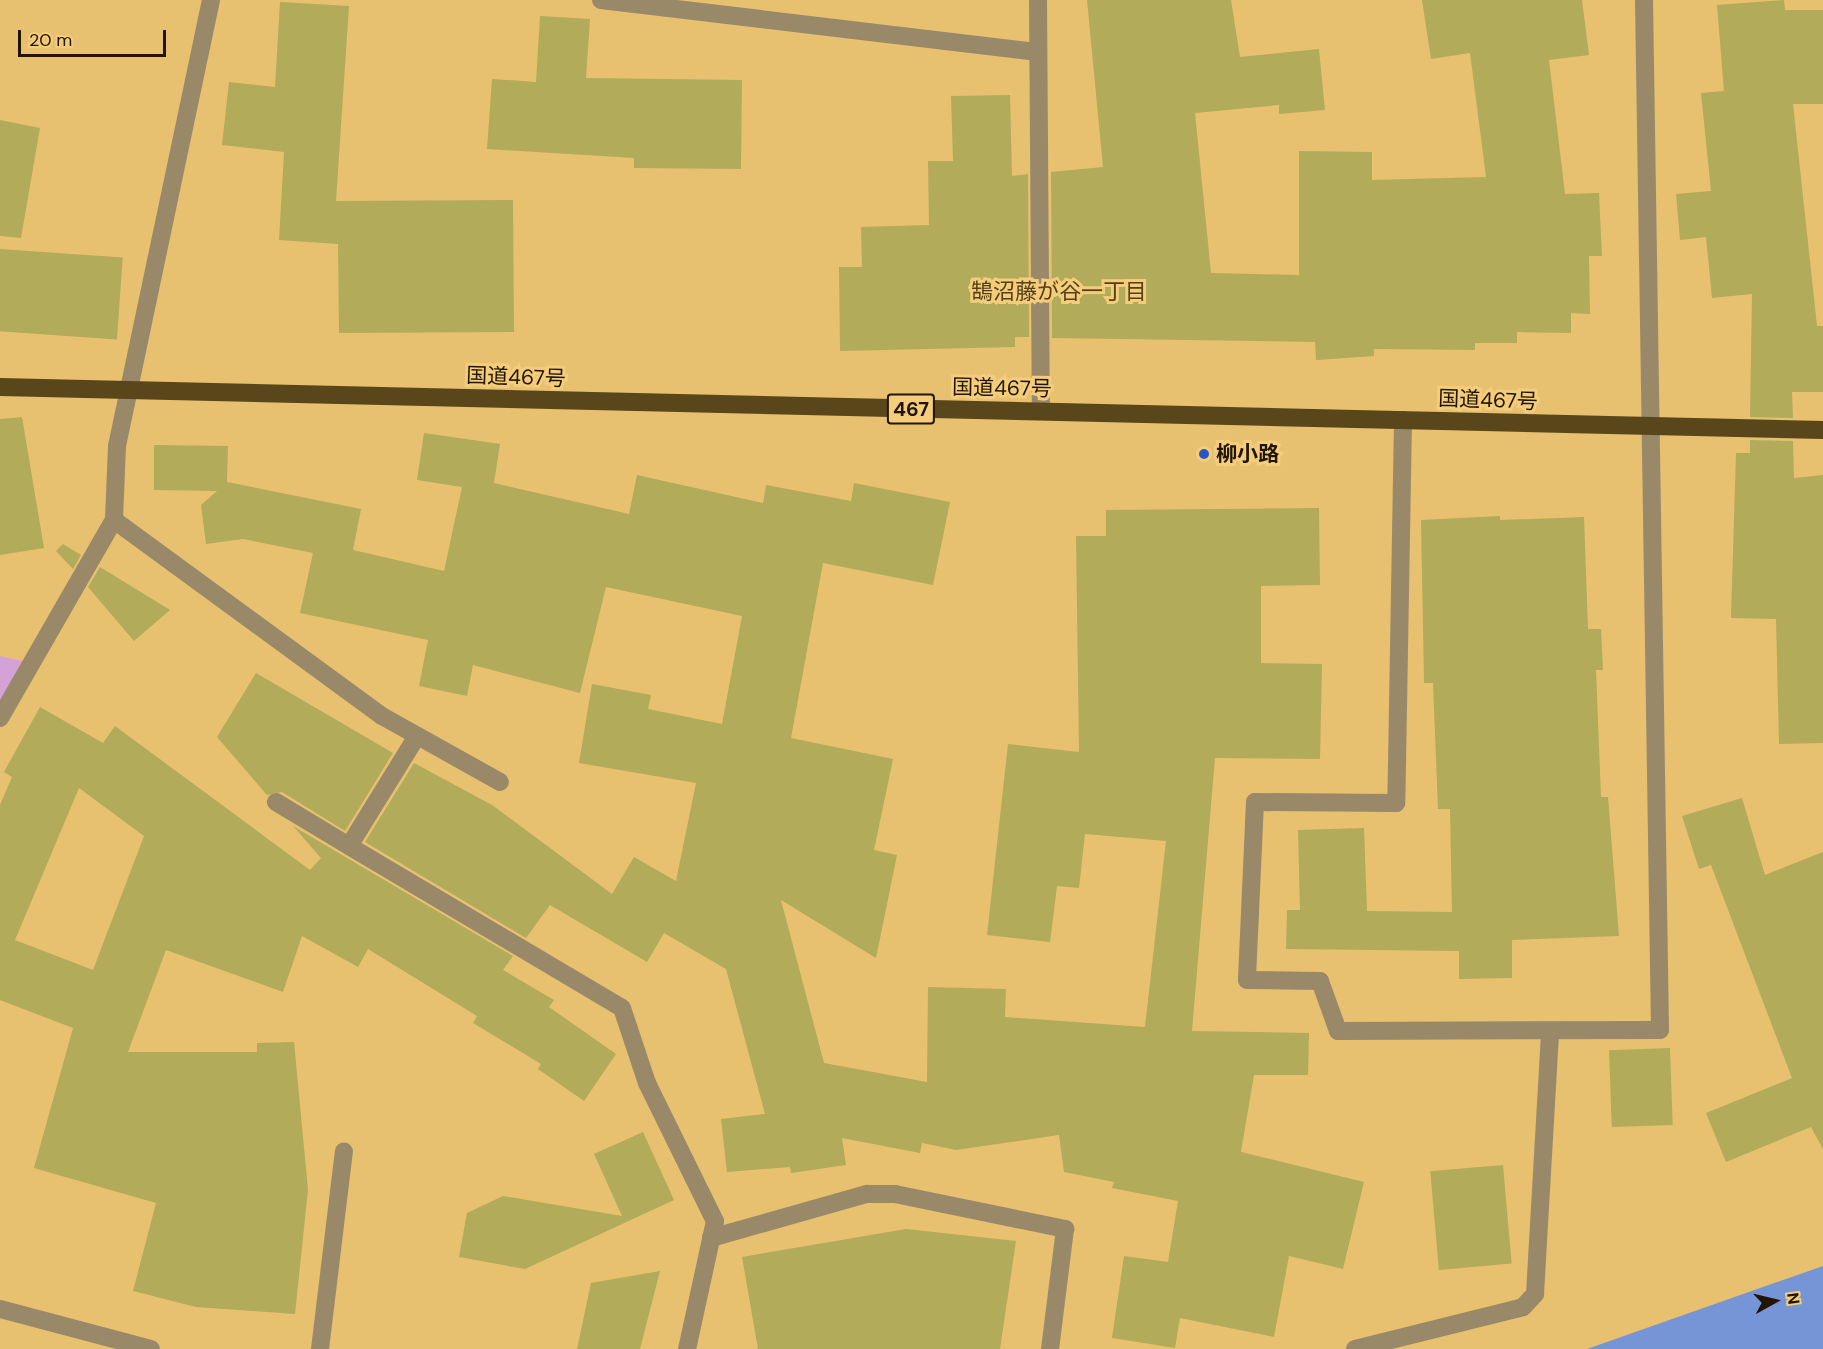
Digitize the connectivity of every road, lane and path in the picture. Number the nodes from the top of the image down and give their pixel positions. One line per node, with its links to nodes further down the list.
1 (211, 0): 7 (street)
2 (601, 0): 5 (street)
3 (1038, 0): 5 (street)
4 (1644, 0): 10 (street)
5 (1038, 52): 8 (street)
6 (0, 387): 7 (highway, 国道467号 / 467)
7 (130, 389): 8 (highway, 国道467号 / 467); 12 (street)
8 (1041, 410): 9 (highway, 国道467号 / 467)
9 (1403, 420): 10 (highway, 国道467号 / 467); 18 (street)
10 (1652, 427): 11 (highway, 国道467号 / 467); 18 (street)
11 (1823, 430)
12 (114, 520): 13 (street); 14 (street)
13 (0, 718)
14 (417, 736): 15 (street); 17 (street)
15 (500, 782)
16 (276, 802): 17 (street)
17 (349, 846): 20 (street)
18 (1550, 1032): 26 (street)
19 (344, 1150): 23 (street)
20 (711, 1238): 24 (street); 25 (street)
21 (0, 1309): 22 (street)
22 (151, 1349)
23 (321, 1349)
24 (687, 1349)
25 (1050, 1349)
26 (1355, 1349)

